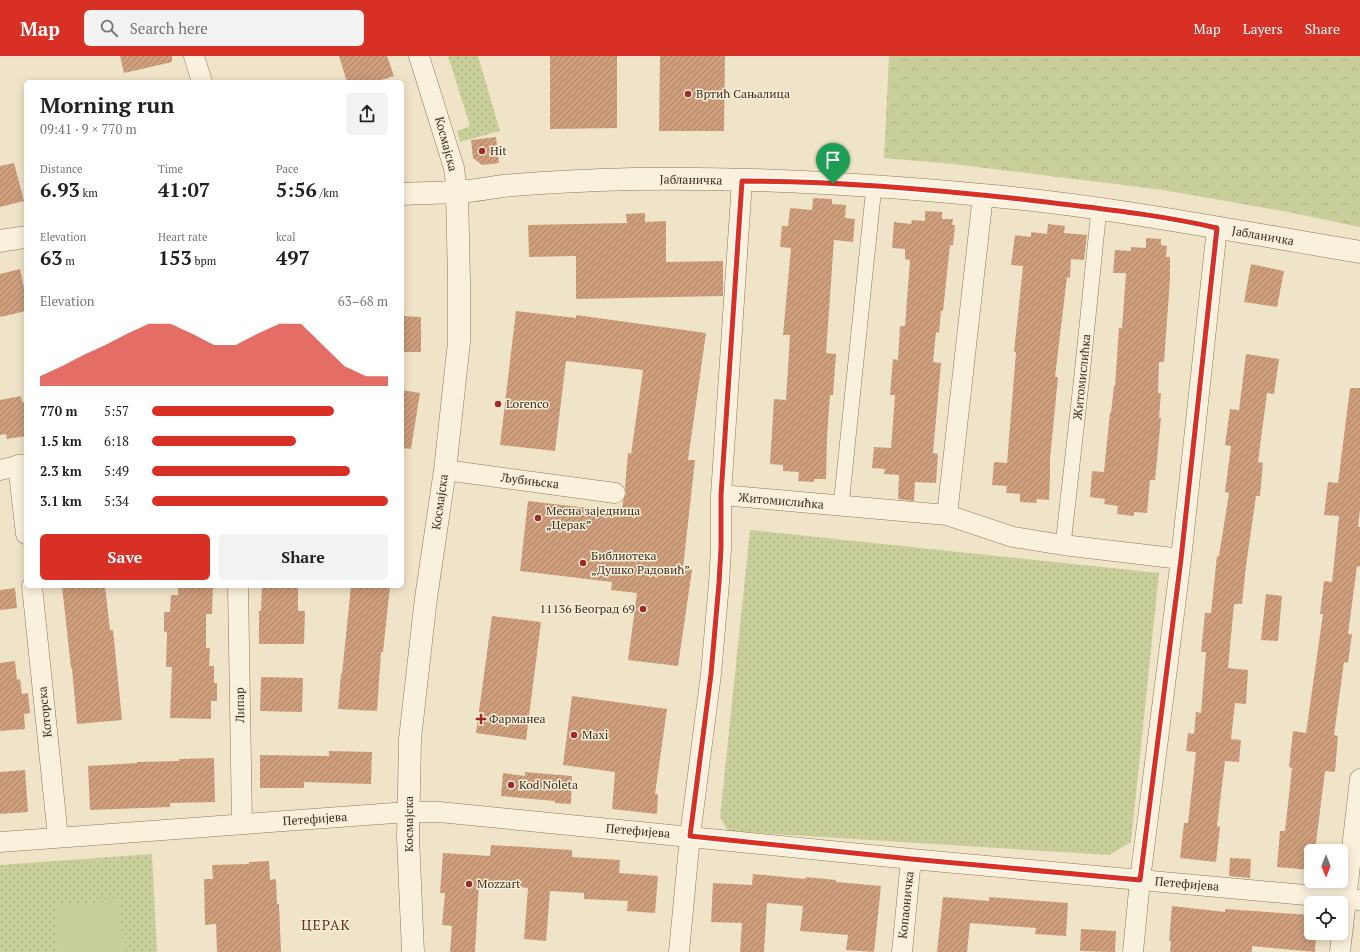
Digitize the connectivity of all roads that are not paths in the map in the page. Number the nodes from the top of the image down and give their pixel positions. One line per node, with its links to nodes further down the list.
1 (194, 56): 3 (street)
2 (419, 56): 6 (street, Космајска)
3 (201, 80)
4 (742, 181): 5 (street, Јабланичка); 6 (street, Јабланичка); 17 (street)
5 (874, 186): 8 (street, Јабланичка); 18 (street, Житомислићка)
6 (457, 192): 7 (street, Јабланичка); 15 (street, Космајска)
7 (404, 194)
8 (983, 195): 9 (street, Јабланичка); 19 (street)
9 (1099, 209): 10 (street, Јабланичка); 21 (street, Житомислићка)
10 (1217, 228): 13 (street, Јабланичка); 22 (street)
11 (24, 237): 12 (street)
12 (0, 241)
13 (1360, 252)
14 (15, 466): 20 (street)
15 (445, 470): 16 (street, Љубињска); 26 (street, Космајска)
16 (615, 493)
17 (721, 495): 18 (street, Житомислићка); 28 (street)
18 (841, 506): 19 (street, Житомислићка)
19 (946, 515): 21 (street, Житомислићка)
20 (24, 522)
21 (1063, 545): 22 (street, Житомислићка)
22 (1181, 559): 32 (street)
23 (32, 588): 29 (street, Которска)
24 (238, 588): 27 (street, Липар)
25 (1360, 779): 33 (street)
26 (408, 812): 27 (street, Петефијева); 28 (street, Петефијева); 34 (street, Космајска)
27 (242, 824): 29 (street, Петефијева)
28 (690, 836): 31 (street, Петефијева); 35 (street)
29 (58, 838): 30 (street, Петефијева)
30 (0, 842)
31 (911, 859): 32 (street, Петефијева); 36 (street, Копаоничка)
32 (1140, 880): 33 (street, Петефијева); 37 (street)
33 (1353, 900): 38 (street)
34 (413, 952)
35 (679, 952)
36 (902, 952)
37 (1133, 952)
38 (1340, 952)

